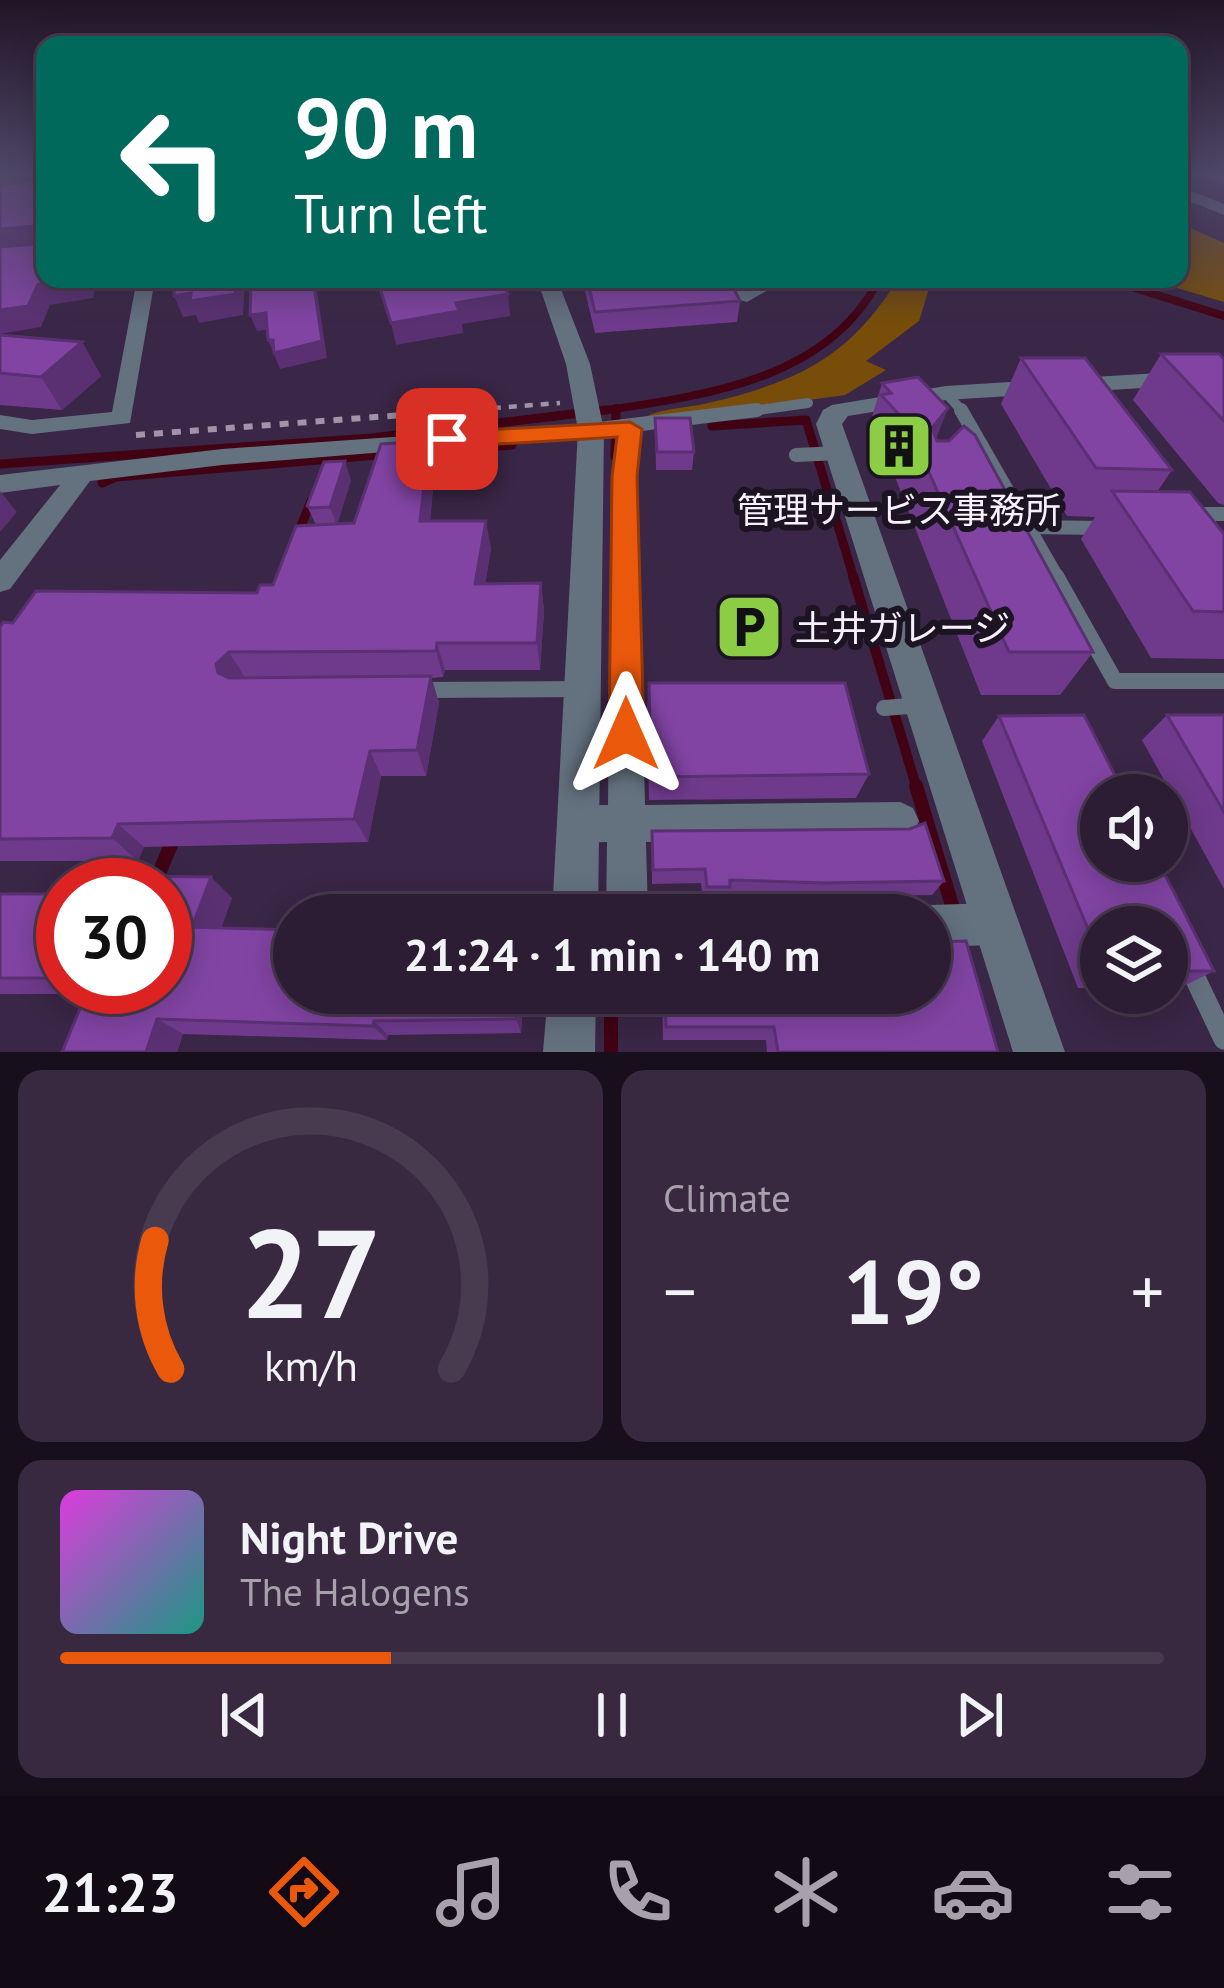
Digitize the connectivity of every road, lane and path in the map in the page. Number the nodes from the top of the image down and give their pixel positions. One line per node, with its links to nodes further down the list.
1 (144, 288): 6 (street)
2 (551, 288): 7 (street)
3 (1224, 376): 4 (street)
4 (946, 393): 9 (street); 16 (lane)
5 (808, 403): 7 (lane)
6 (122, 418): 7 (path); 8 (street)
7 (603, 421): 11 (street); 21 (street); 26 (street)
8 (0, 422)
9 (834, 453): 10 (lane); 23 (street)
10 (796, 455)
11 (79, 478): 12 (street); 19 (street)
12 (0, 484)
13 (1173, 496): 14 (lane)
14 (1187, 514): 15 (lane); 18 (lane)
15 (1224, 514)
16 (1029, 526): 17 (lane); 20 (lane)
17 (1114, 529)
18 (1178, 530)
19 (0, 581)
20 (1224, 681)
21 (581, 689): 22 (lane); 26 (street)
22 (389, 690)
23 (917, 705): 24 (lane); 29 (street)
24 (884, 708)
25 (900, 821): 26 (street)
26 (606, 823): 27 (street); 28 (street)
27 (582, 894)
28 (622, 894)
29 (992, 924): 30 (street); 35 (street)
30 (951, 925)
31 (1188, 963): 33 (lane)
32 (571, 1014): 34 (street)
33 (1224, 1039)
34 (569, 1052)
35 (1039, 1052)

